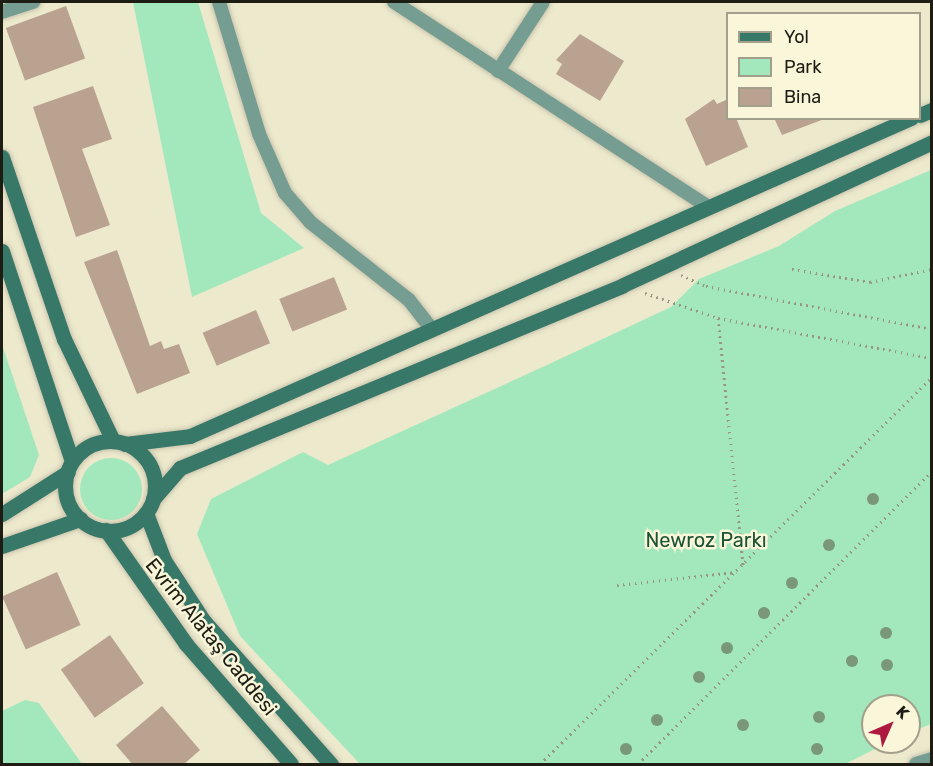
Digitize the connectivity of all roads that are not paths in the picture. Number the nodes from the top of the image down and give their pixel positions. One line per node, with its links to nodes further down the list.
1 (33, 2): 5 (street)
2 (219, 2): 12 (street)
3 (394, 2): 6 (street)
4 (543, 2): 6 (street)
5 (2, 12)
6 (498, 71): 10 (street)
7 (906, 120): 10 (main road)
8 (932, 142): 15 (main road)
9 (2, 158): 13 (main road)
10 (709, 207): 12 (main road)
11 (2, 251): 14 (main road)
12 (432, 329): 13 (main road)
13 (119, 442): 14 (main road); 15 (main road)
14 (70, 467): 17 (main road); 18 (main road)
15 (153, 499): 16 (main road)
16 (146, 513): 19 (main road); 23 (main road)
17 (2, 514)
18 (80, 519): 19 (main road); 20 (main road)
19 (106, 530): 22 (main road, Evrim Alataş Caddesi)
20 (2, 546)
21 (932, 759): 24 (street)
22 (291, 765)
23 (331, 765)
24 (916, 765)

